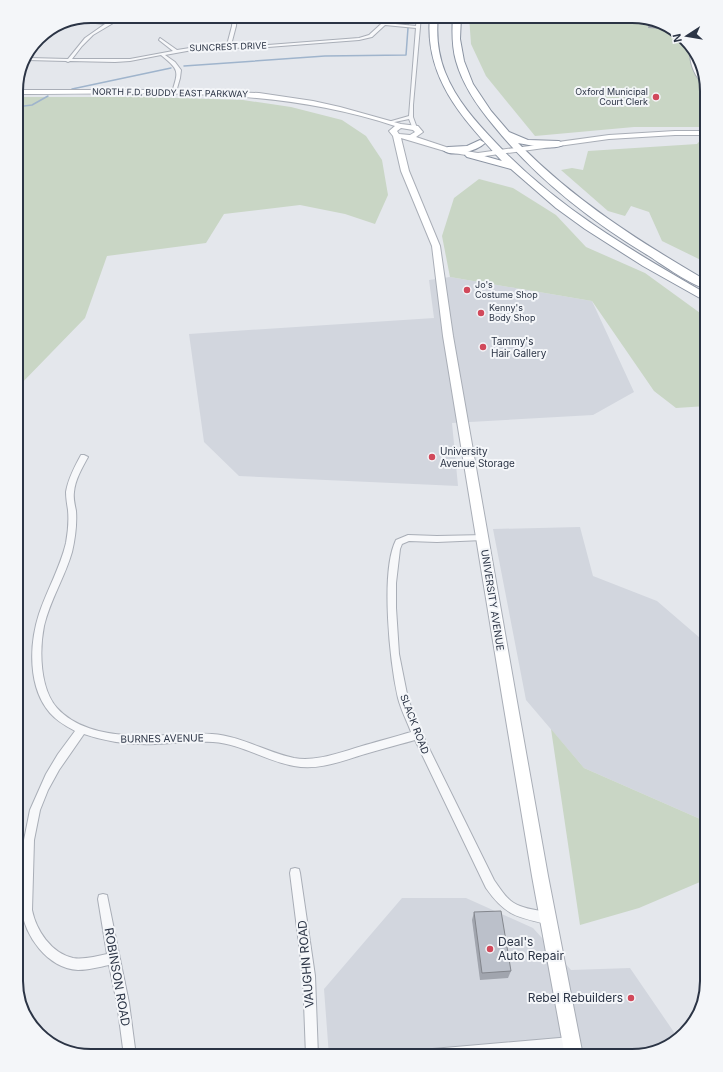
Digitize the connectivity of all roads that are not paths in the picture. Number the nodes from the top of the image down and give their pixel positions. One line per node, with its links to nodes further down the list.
1 (109, 23): 14 (street)
2 (234, 23): 9 (street)
3 (418, 23): 7 (street)
4 (434, 23): 25 (highway)
5 (457, 23): 21 (highway)
6 (384, 24): 7 (street); 9 (street, SUNCREST DRIVE)
7 (417, 27): 19 (street)
8 (160, 38): 10 (street)
9 (228, 46): 10 (street, SUNCREST DRIVE)
10 (176, 51): 11 (street, SUNCREST DRIVE)
11 (162, 54): 14 (street, SUNCREST DRIVE); 17 (street)
12 (31, 59): 14 (street, SUNCREST DRIVE)
13 (692, 59): 15 (street)
14 (68, 61)
15 (698, 76)
16 (23, 92): 17 (main road, NORTH F.D. BUDDY EAST PARKWAY)
17 (174, 92): 18 (main road, NORTH F.D. BUDDY EAST PARKWAY)
18 (370, 117): 20 (main road); 24 (main road)
19 (411, 117): 20 (street); 22 (street); 24 (street)
20 (390, 122): 24 (main road)
21 (500, 129): 27 (highway); 30 (highway)
22 (416, 131): 24 (main road); 24 (main road); 28 (main road)
23 (700, 133): 27 (main road)
24 (401, 134): 26 (main road); 26 (main road); 38 (main road, UNIVERSITY AVENUE)
25 (484, 137): 29 (highway); 31 (highway)
26 (427, 143): 28 (main road)
27 (558, 144): 30 (main road); 34 (highway)
28 (438, 147): 29 (main road)
29 (448, 150): 32 (main road)
30 (519, 150): 31 (main road); 34 (highway)
31 (498, 153): 32 (main road); 33 (highway)
32 (470, 155): 33 (highway)
33 (512, 167): 36 (highway)
34 (548, 177): 35 (highway)
35 (700, 282)
36 (700, 295)
37 (84, 457): 39 (street, BURNES AVENUE)
38 (483, 537): 40 (street, SLACK ROAD); 43 (main road, UNIVERSITY AVENUE)
39 (82, 729): 40 (street, BURNES AVENUE); 44 (street)
40 (417, 735): 43 (street, SLACK ROAD)
41 (295, 873): 47 (street, VAUGHN ROAD)
42 (103, 899): 44 (street, ROBINSON ROAD)
43 (547, 918): 45 (main road, UNIVERSITY AVENUE)
44 (112, 958): 46 (street, ROBINSON ROAD)
45 (571, 1043): 48 (street); 49 (main road, UNIVERSITY AVENUE)
46 (129, 1049)
47 (312, 1049)
48 (502, 1049)
49 (572, 1049)

